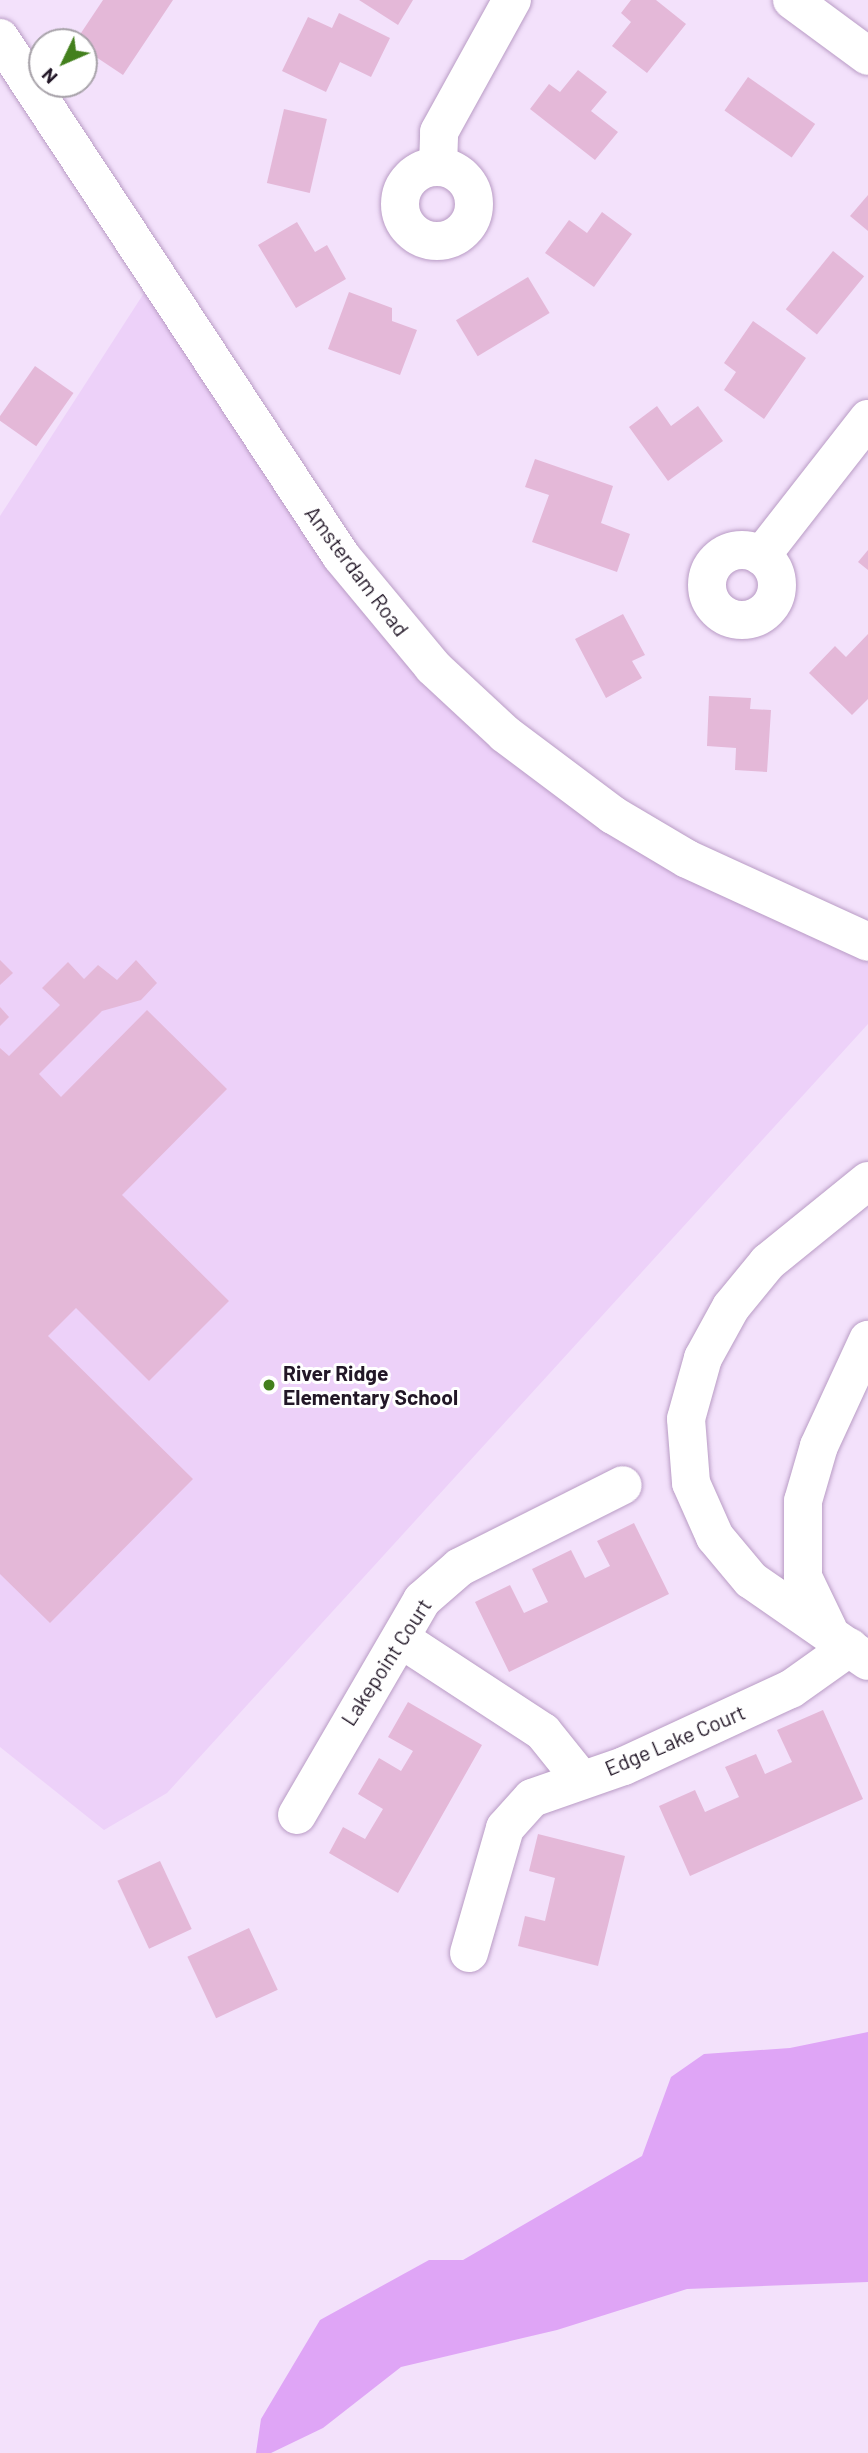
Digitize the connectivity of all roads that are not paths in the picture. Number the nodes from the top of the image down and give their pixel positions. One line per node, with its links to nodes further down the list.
1 (512, 0): 5 (street)
2 (792, 0): 4 (street)
3 (0, 38): 8 (street, Amsterdam Road)
4 (868, 56)
5 (438, 166)
6 (868, 419): 7 (street)
7 (761, 556)
8 (868, 942)
9 (868, 1181): 13 (street)
10 (868, 1340): 13 (street)
11 (623, 1485): 12 (street, Lakepoint Court)
12 (401, 1639): 14 (street); 15 (street, Lakepoint Court)
13 (849, 1646): 14 (street, Edge Lake Court)
14 (580, 1778): 16 (street, Edge Lake Court)
15 (297, 1815)
16 (469, 1953)

